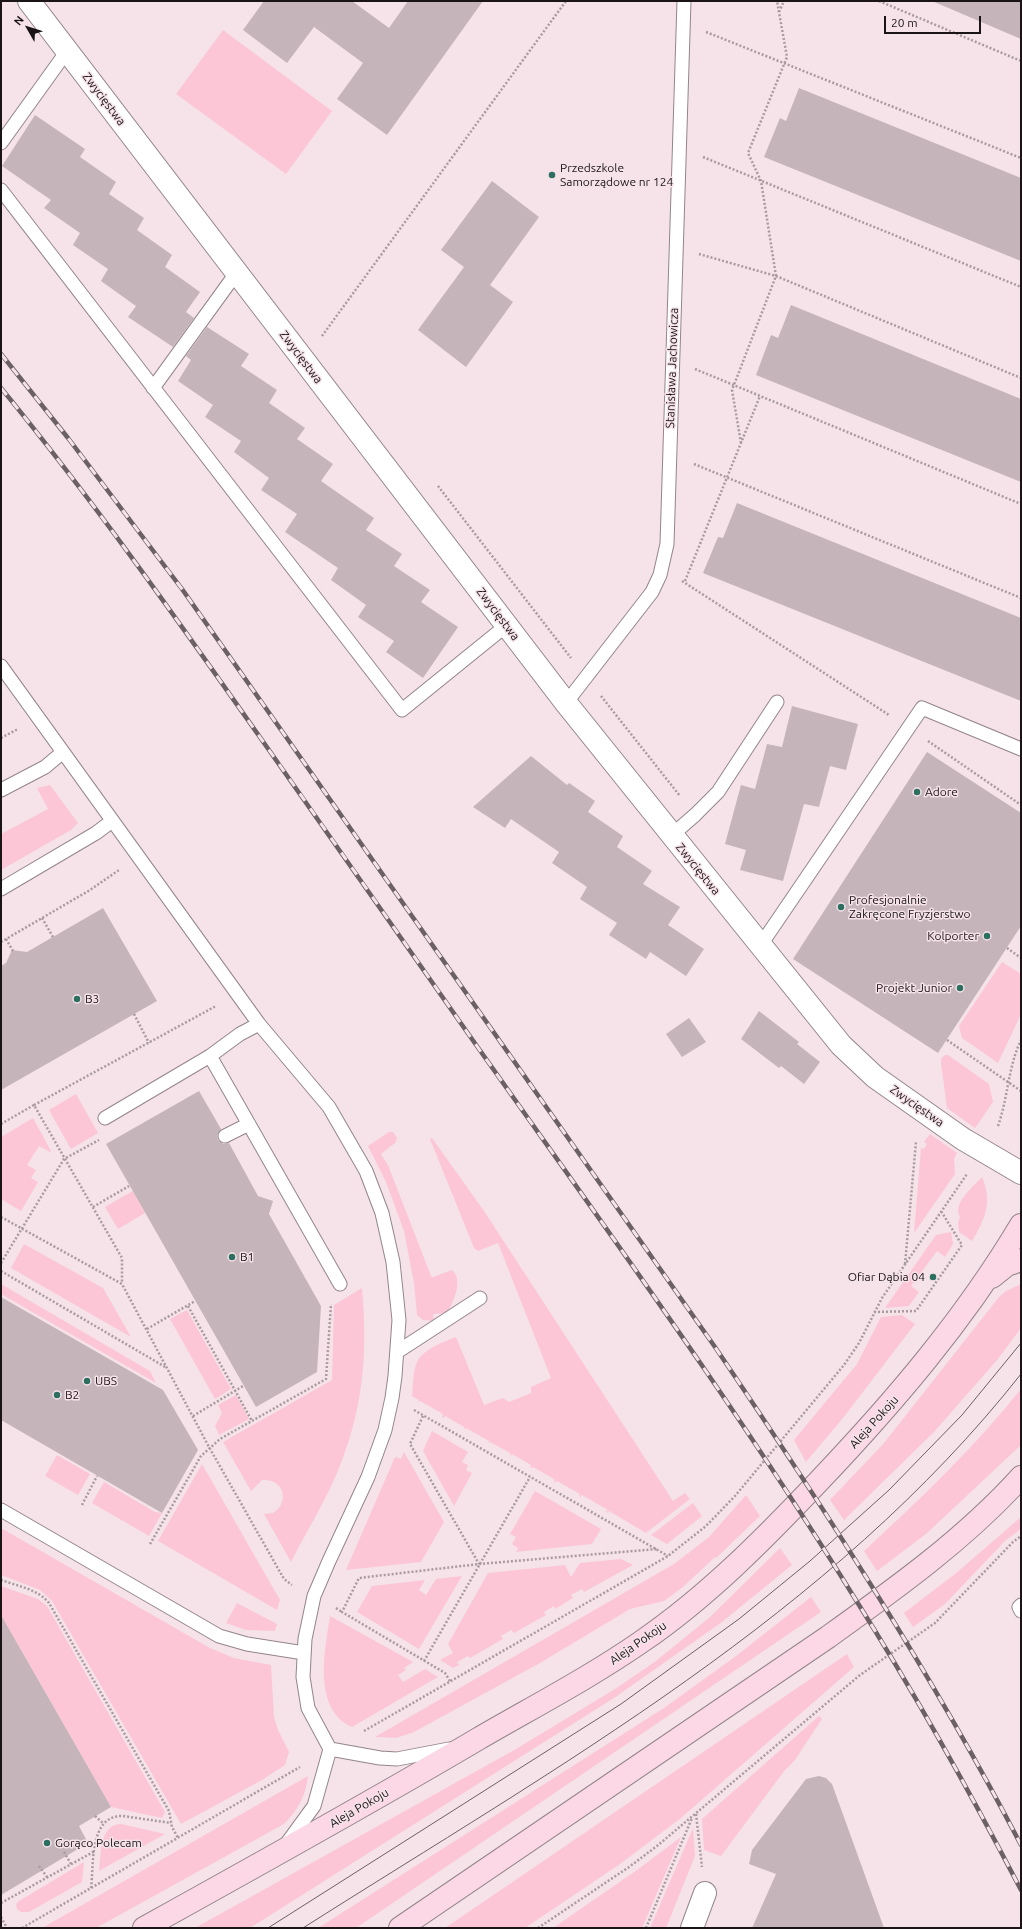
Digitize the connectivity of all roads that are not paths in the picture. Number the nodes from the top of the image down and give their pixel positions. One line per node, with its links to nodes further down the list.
1 (29, 1): 3 (street, Zwycięstwa)
2 (684, 1): 11 (lane, Stanisława Jachowicza)
3 (67, 51): 4 (lane); 6 (street, Zwycięstwa)
4 (1, 143)
5 (1, 190): 7 (lane)
6 (237, 272): 7 (lane); 8 (street, Zwycięstwa)
7 (153, 388): 8 (lane)
8 (507, 626): 11 (street, Zwycięstwa)
9 (1, 666): 13 (lane)
10 (777, 702): 16 (lane)
11 (566, 703): 16 (street, Zwycięstwa)
12 (1021, 749): 18 (lane)
13 (62, 752): 14 (lane); 15 (lane)
14 (1, 790)
15 (112, 821): 17 (lane); 19 (lane)
16 (672, 835): 18 (street, Zwycięstwa)
17 (1, 889)
18 (760, 946): 24 (street, Zwycięstwa)
19 (259, 1024): 20 (lane); 30 (lane)
20 (210, 1056): 21 (lane); 22 (lane)
21 (105, 1118)
22 (249, 1124): 23 (lane); 27 (lane)
23 (225, 1136)
24 (1021, 1173)
25 (1021, 1225): 28 (main road, Aleja Pokoju)
26 (1021, 1260): 28 (main road)
27 (340, 1284)
28 (979, 1289): 38 (main road, Aleja Pokoju)
29 (480, 1298): 30 (lane)
30 (397, 1352): 37 (lane)
31 (1021, 1477): 33 (main road)
32 (1021, 1482): 33 (main road)
33 (1003, 1497): 43 (main road)
34 (1, 1510): 37 (lane)
35 (1021, 1605): 36 (lane)
36 (1021, 1611)
37 (304, 1654): 39 (lane)
38 (470, 1744): 39 (lane); 40 (main road, Aleja Pokoju)
39 (330, 1749): 40 (lane)
40 (274, 1856): 42 (main road, Aleja Pokoju)
41 (705, 1893): 44 (street)
42 (144, 1928)
43 (400, 1928)
44 (692, 1928)

